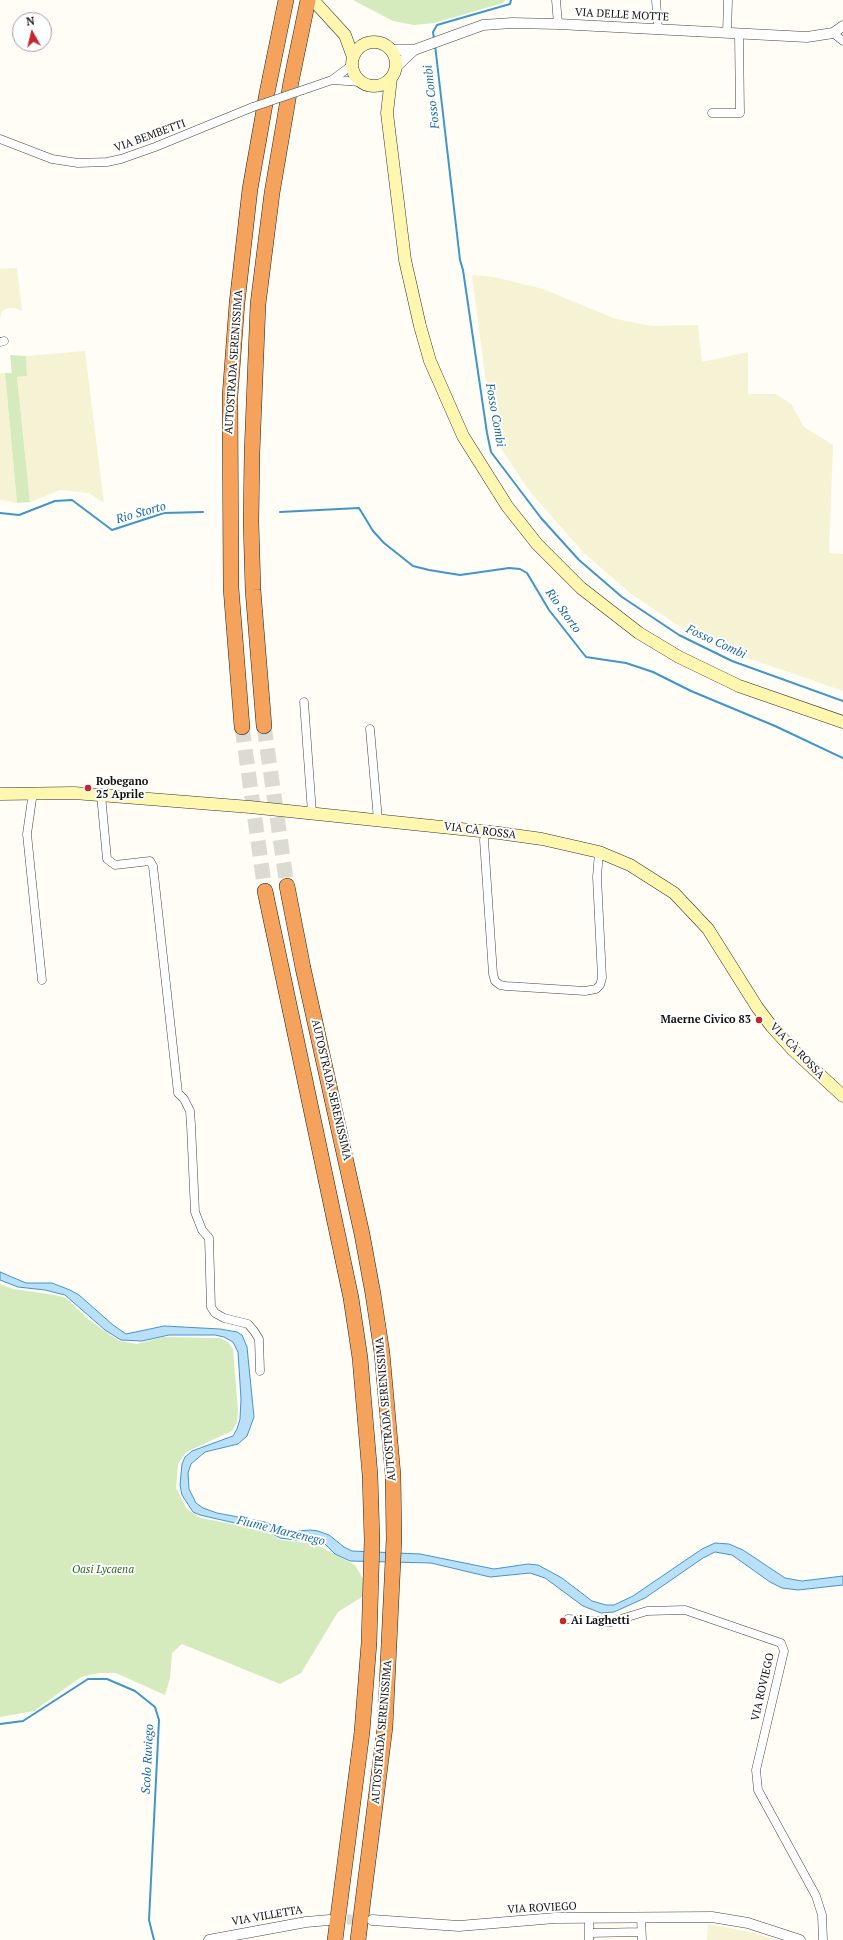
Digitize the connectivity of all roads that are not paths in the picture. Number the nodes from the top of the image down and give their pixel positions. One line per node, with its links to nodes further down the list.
1 (286, 0): 28 (highway, AUTOSTRADA SERENISSIMA)
2 (308, 0): 27 (highway, AUTOSTRADA SERENISSIMA)
3 (313, 0): 13 (main road)
4 (556, 0): 7 (street)
5 (656, 0): 9 (street)
6 (728, 0): 10 (street)
7 (558, 24): 9 (street, VIA DELLE MOTTE); 17 (street, VIA DELLE MOTTE)
8 (843, 26): 11 (street, VIA DELLE MOTTE)
9 (658, 28): 10 (street, VIA DELLE MOTTE)
10 (727, 33): 12 (street, VIA DELLE MOTTE)
11 (833, 33): 12 (street, VIA DELLE MOTTE); 14 (street)
12 (739, 34): 23 (street)
13 (346, 36): 15 (main road); 18 (main road)
14 (843, 41)
15 (366, 43): 16 (main road); 18 (main road)
16 (392, 50): 17 (street); 19 (main road)
17 (414, 50): 19 (street)
18 (352, 61): 20 (street); 21 (main road)
19 (394, 73): 21 (main road); 22 (main road)
20 (332, 80): 21 (street); 24 (street, VIA BEMBETTI, bridge)
21 (364, 84): 22 (main road)
22 (387, 113): 26 (main road)
23 (712, 113)
24 (0, 139)
25 (304, 702): 33 (street)
26 (843, 722)
27 (264, 726)
28 (242, 727)
29 (370, 729): 34 (street)
30 (33, 792): 31 (main road, VIA CÀ ROSSA); 32 (main road, VIA CÀ ROSSA); 39 (street)
31 (5, 793)
32 (101, 795): 33 (main road, VIA CÀ ROSSA); 41 (street)
33 (312, 813): 34 (main road, VIA CÀ ROSSA)
34 (378, 820): 35 (main road, VIA CÀ ROSSA)
35 (486, 832): 36 (main road, VIA CÀ ROSSA); 36 (street)
36 (599, 852): 40 (main road, VIA CÀ ROSSA)
37 (287, 886): 51 (highway, AUTOSTRADA SERENISSIMA)
38 (265, 891): 50 (highway, AUTOSTRADA SERENISSIMA)
39 (42, 980)
40 (843, 1096)
41 (260, 1371)
42 (568, 1619): 53 (street, VIA ROVIEGO)
43 (641, 1917): 44 (street, VIA ROVIEGO); 48 (street); 52 (street, VIA ROVIEGO)
44 (589, 1918): 46 (street, VIA ROVIEGO); 47 (street)
45 (330, 1920): 49 (street, VIA VILLETTA)
46 (372, 1920)
47 (589, 1936): 48 (street)
48 (642, 1936)
49 (210, 1940)
50 (335, 1940)
51 (358, 1940)
52 (800, 1940)
53 (823, 1940)

